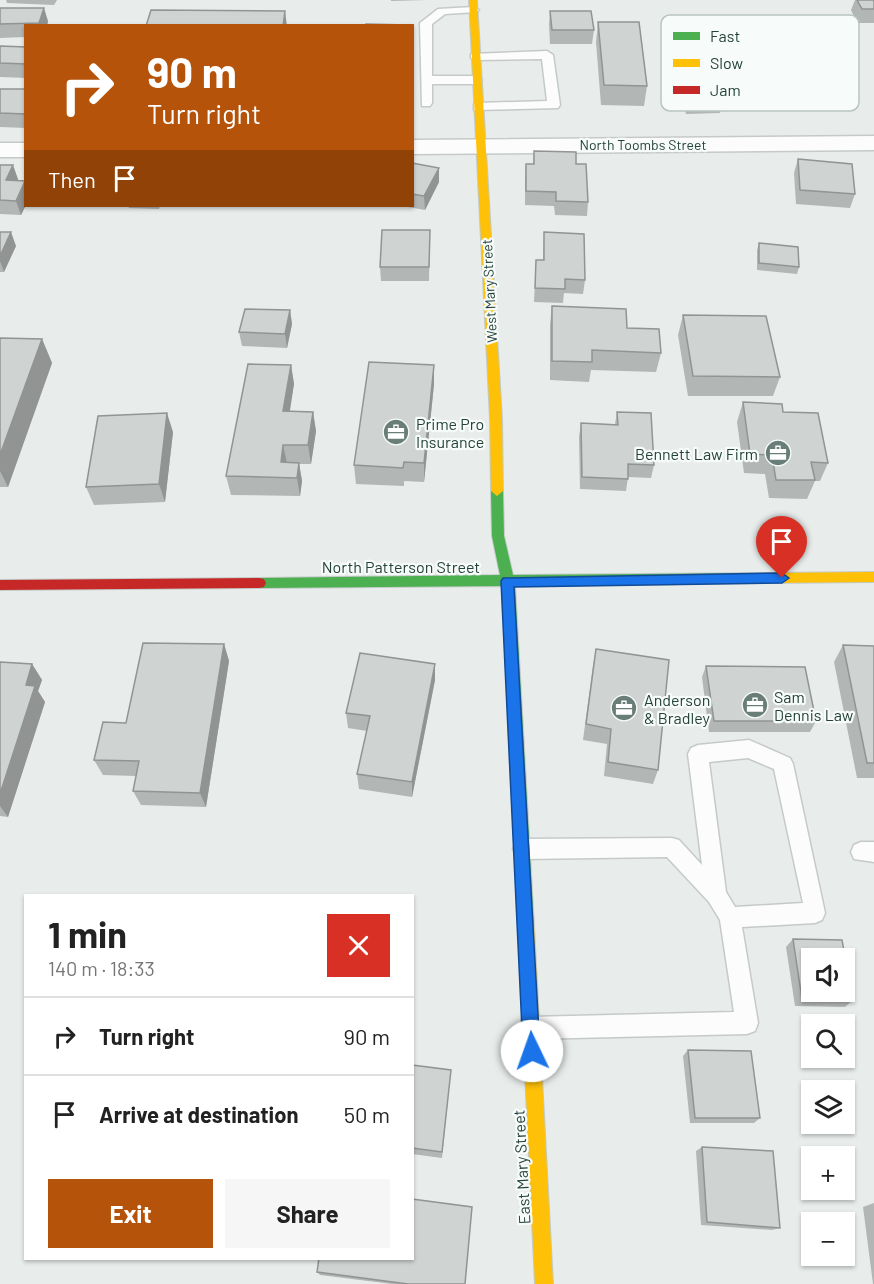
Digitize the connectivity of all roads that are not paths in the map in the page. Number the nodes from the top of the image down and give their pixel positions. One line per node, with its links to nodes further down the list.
1 (473, 5): 2 (street, West Mary Street); 3 (lane)
2 (475, 56): 4 (street, West Mary Street); 6 (lane)
3 (426, 80): 4 (lane); 5 (lane)
4 (476, 80): 6 (street, West Mary Street)
5 (426, 103)
6 (478, 106): 8 (street, West Mary Street)
7 (874, 142): 8 (street, North Toombs Street)
8 (480, 146): 9 (street, North Toombs Street); 13 (street, West Mary Street)
9 (414, 147)
10 (0, 150): 11 (street)
11 (24, 150)
12 (874, 577): 13 (street, North Patterson Street)
13 (508, 581): 14 (street, North Patterson Street); 15 (street, East Mary Street)
14 (0, 585)
15 (523, 849): 16 (lane); 18 (street, East Mary Street)
16 (716, 895): 17 (lane); 17 (lane)
17 (730, 917): 18 (lane)
18 (530, 1028): 19 (street, East Mary Street)
19 (543, 1284)

